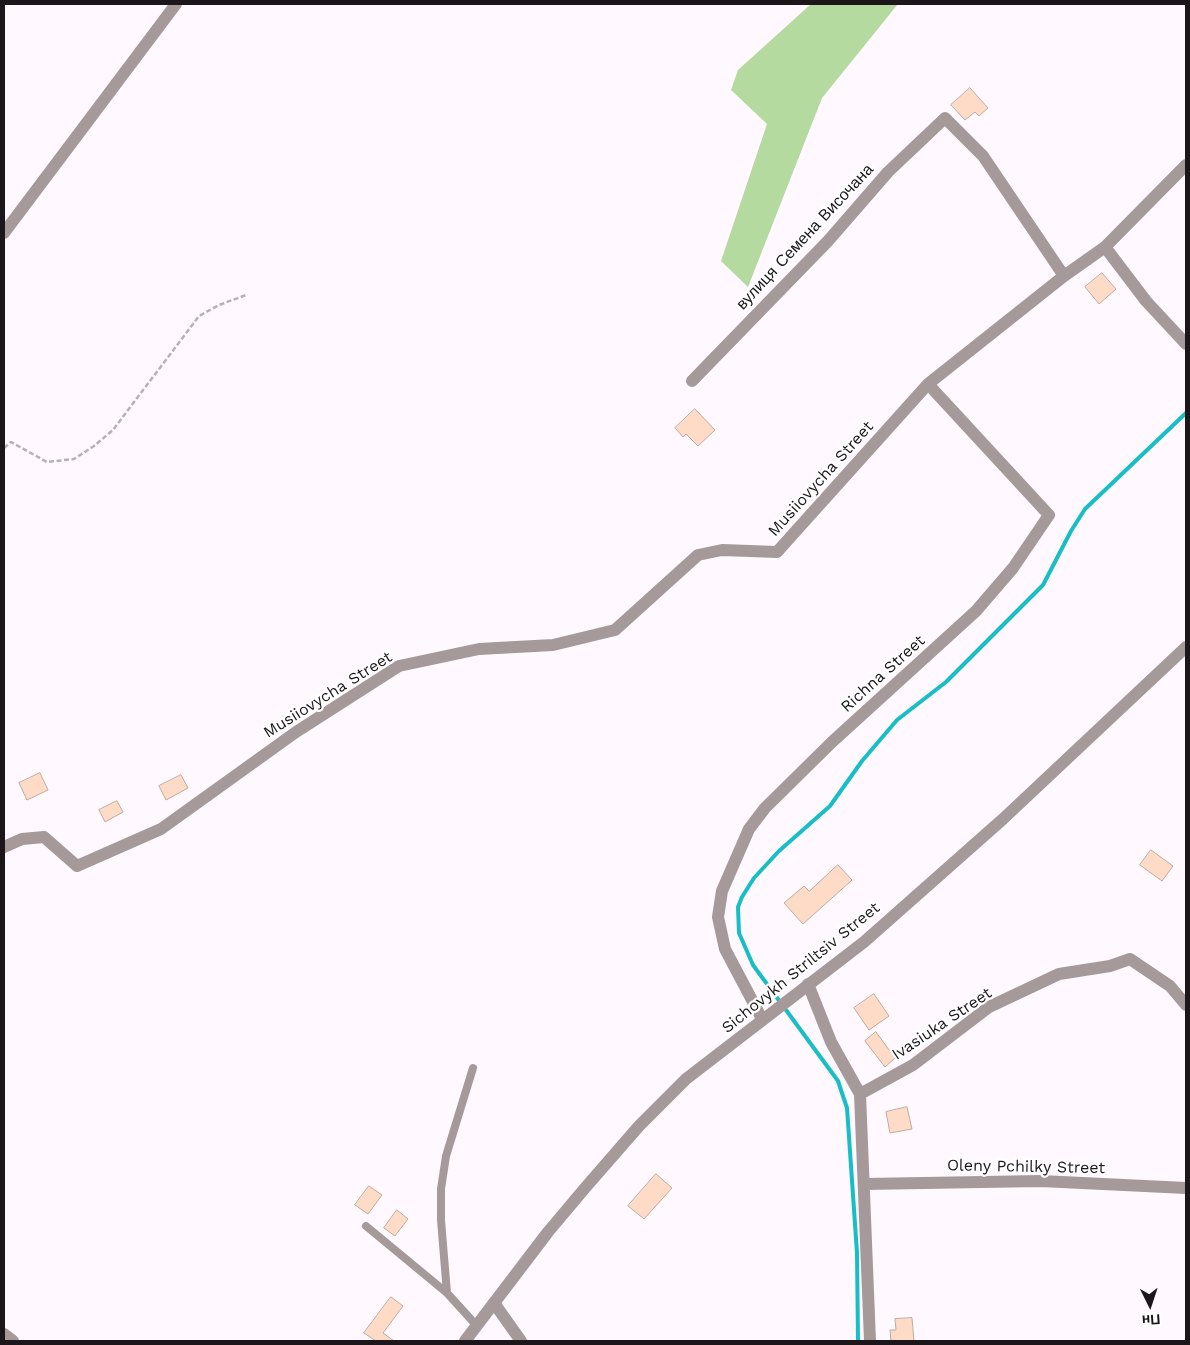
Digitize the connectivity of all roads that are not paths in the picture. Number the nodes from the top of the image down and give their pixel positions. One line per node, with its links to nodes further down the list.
1 (176, 4): 3 (street)
2 (1186, 165): 4 (street, Musiiovycha Street)
3 (4, 233)
4 (1105, 247): 5 (street, Musiiovycha Street); 6 (street)
5 (1064, 276): 7 (street, вулиця Семена Височана); 8 (street, Musiiovycha Street)
6 (1186, 344)
7 (692, 381)
8 (928, 384): 10 (street, Musiiovycha Street); 13 (street, Richna Street)
9 (1186, 647): 11 (street, Sichovykh Striltsiv Street)
10 (4, 847)
11 (808, 984): 13 (street, Sichovykh Striltsiv Street); 15 (street)
12 (1186, 1005): 15 (street, Ivasiuka Street)
13 (762, 1019): 20 (street, Sichovykh Striltsiv Street)
14 (473, 1068): 19 (lane)
15 (860, 1094): 16 (street)
16 (865, 1184): 17 (street, Oleny Pchilky Street); 26 (street)
17 (1186, 1188)
18 (366, 1226): 19 (lane)
19 (447, 1293): 21 (lane)
20 (494, 1304): 21 (street, Sichovykh Striltsiv Street); 25 (street)
21 (477, 1326): 24 (street, Sichovykh Striltsiv Street)
22 (4, 1334): 23 (street)
23 (13, 1341)
24 (465, 1341)
25 (521, 1341)
26 (870, 1341)

